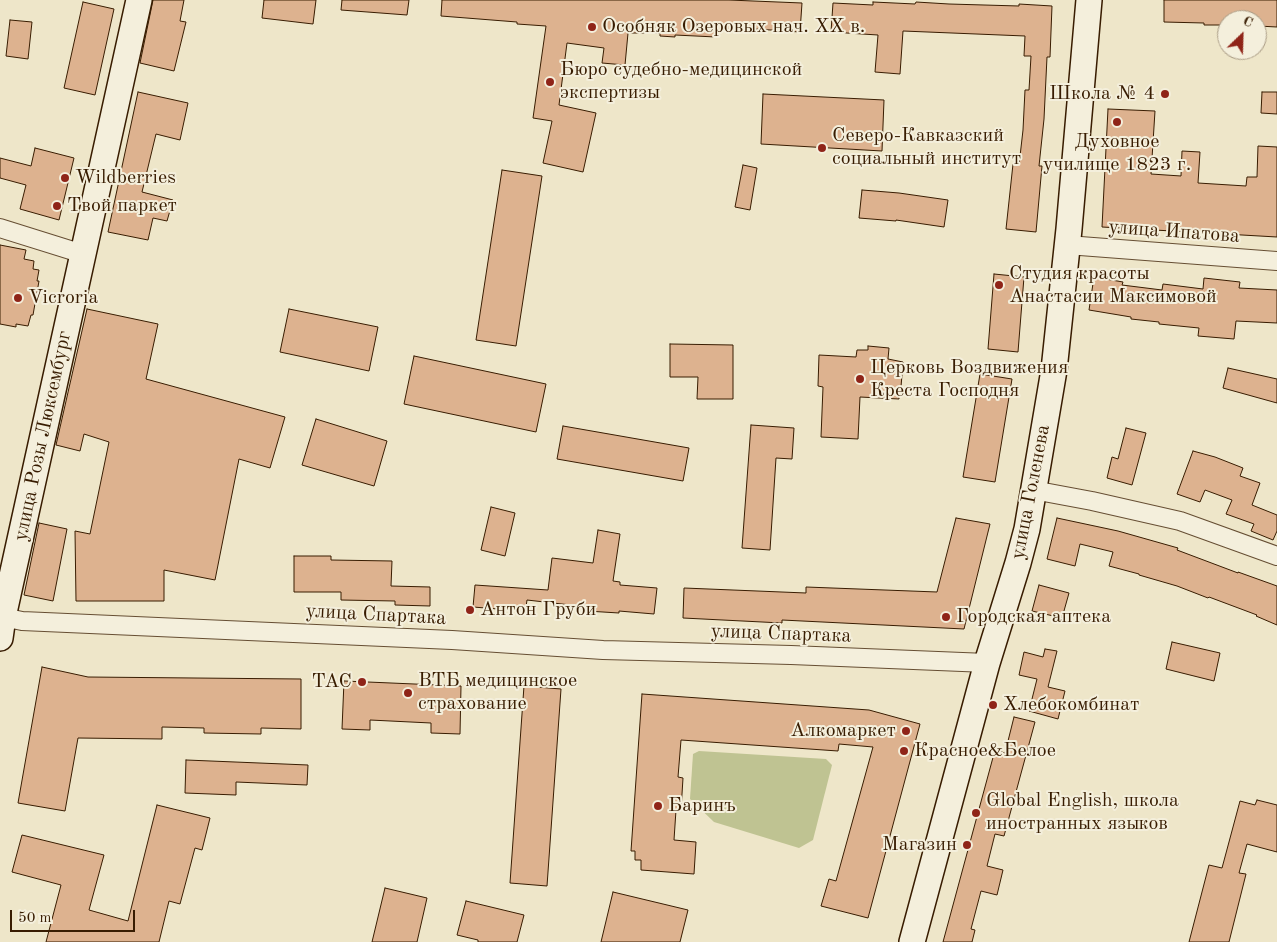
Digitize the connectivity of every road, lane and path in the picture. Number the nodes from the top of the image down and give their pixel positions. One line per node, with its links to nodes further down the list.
1 (139, 0): 5 (main road, улица Розы Люксембург)
2 (1089, 0): 4 (main road, улица Голенева)
3 (0, 228): 5 (street)
4 (1067, 245): 6 (street, улица Ипатова); 7 (main road, улица Голенева)
5 (83, 254): 9 (main road, улица Розы Люксембург)
6 (1277, 261)
7 (1033, 490): 8 (street); 10 (main road, улица Голенева)
8 (1277, 556)
9 (2, 627): 10 (street, улица Спартака)
10 (987, 663): 11 (main road, улица Голенева)
11 (912, 942)

